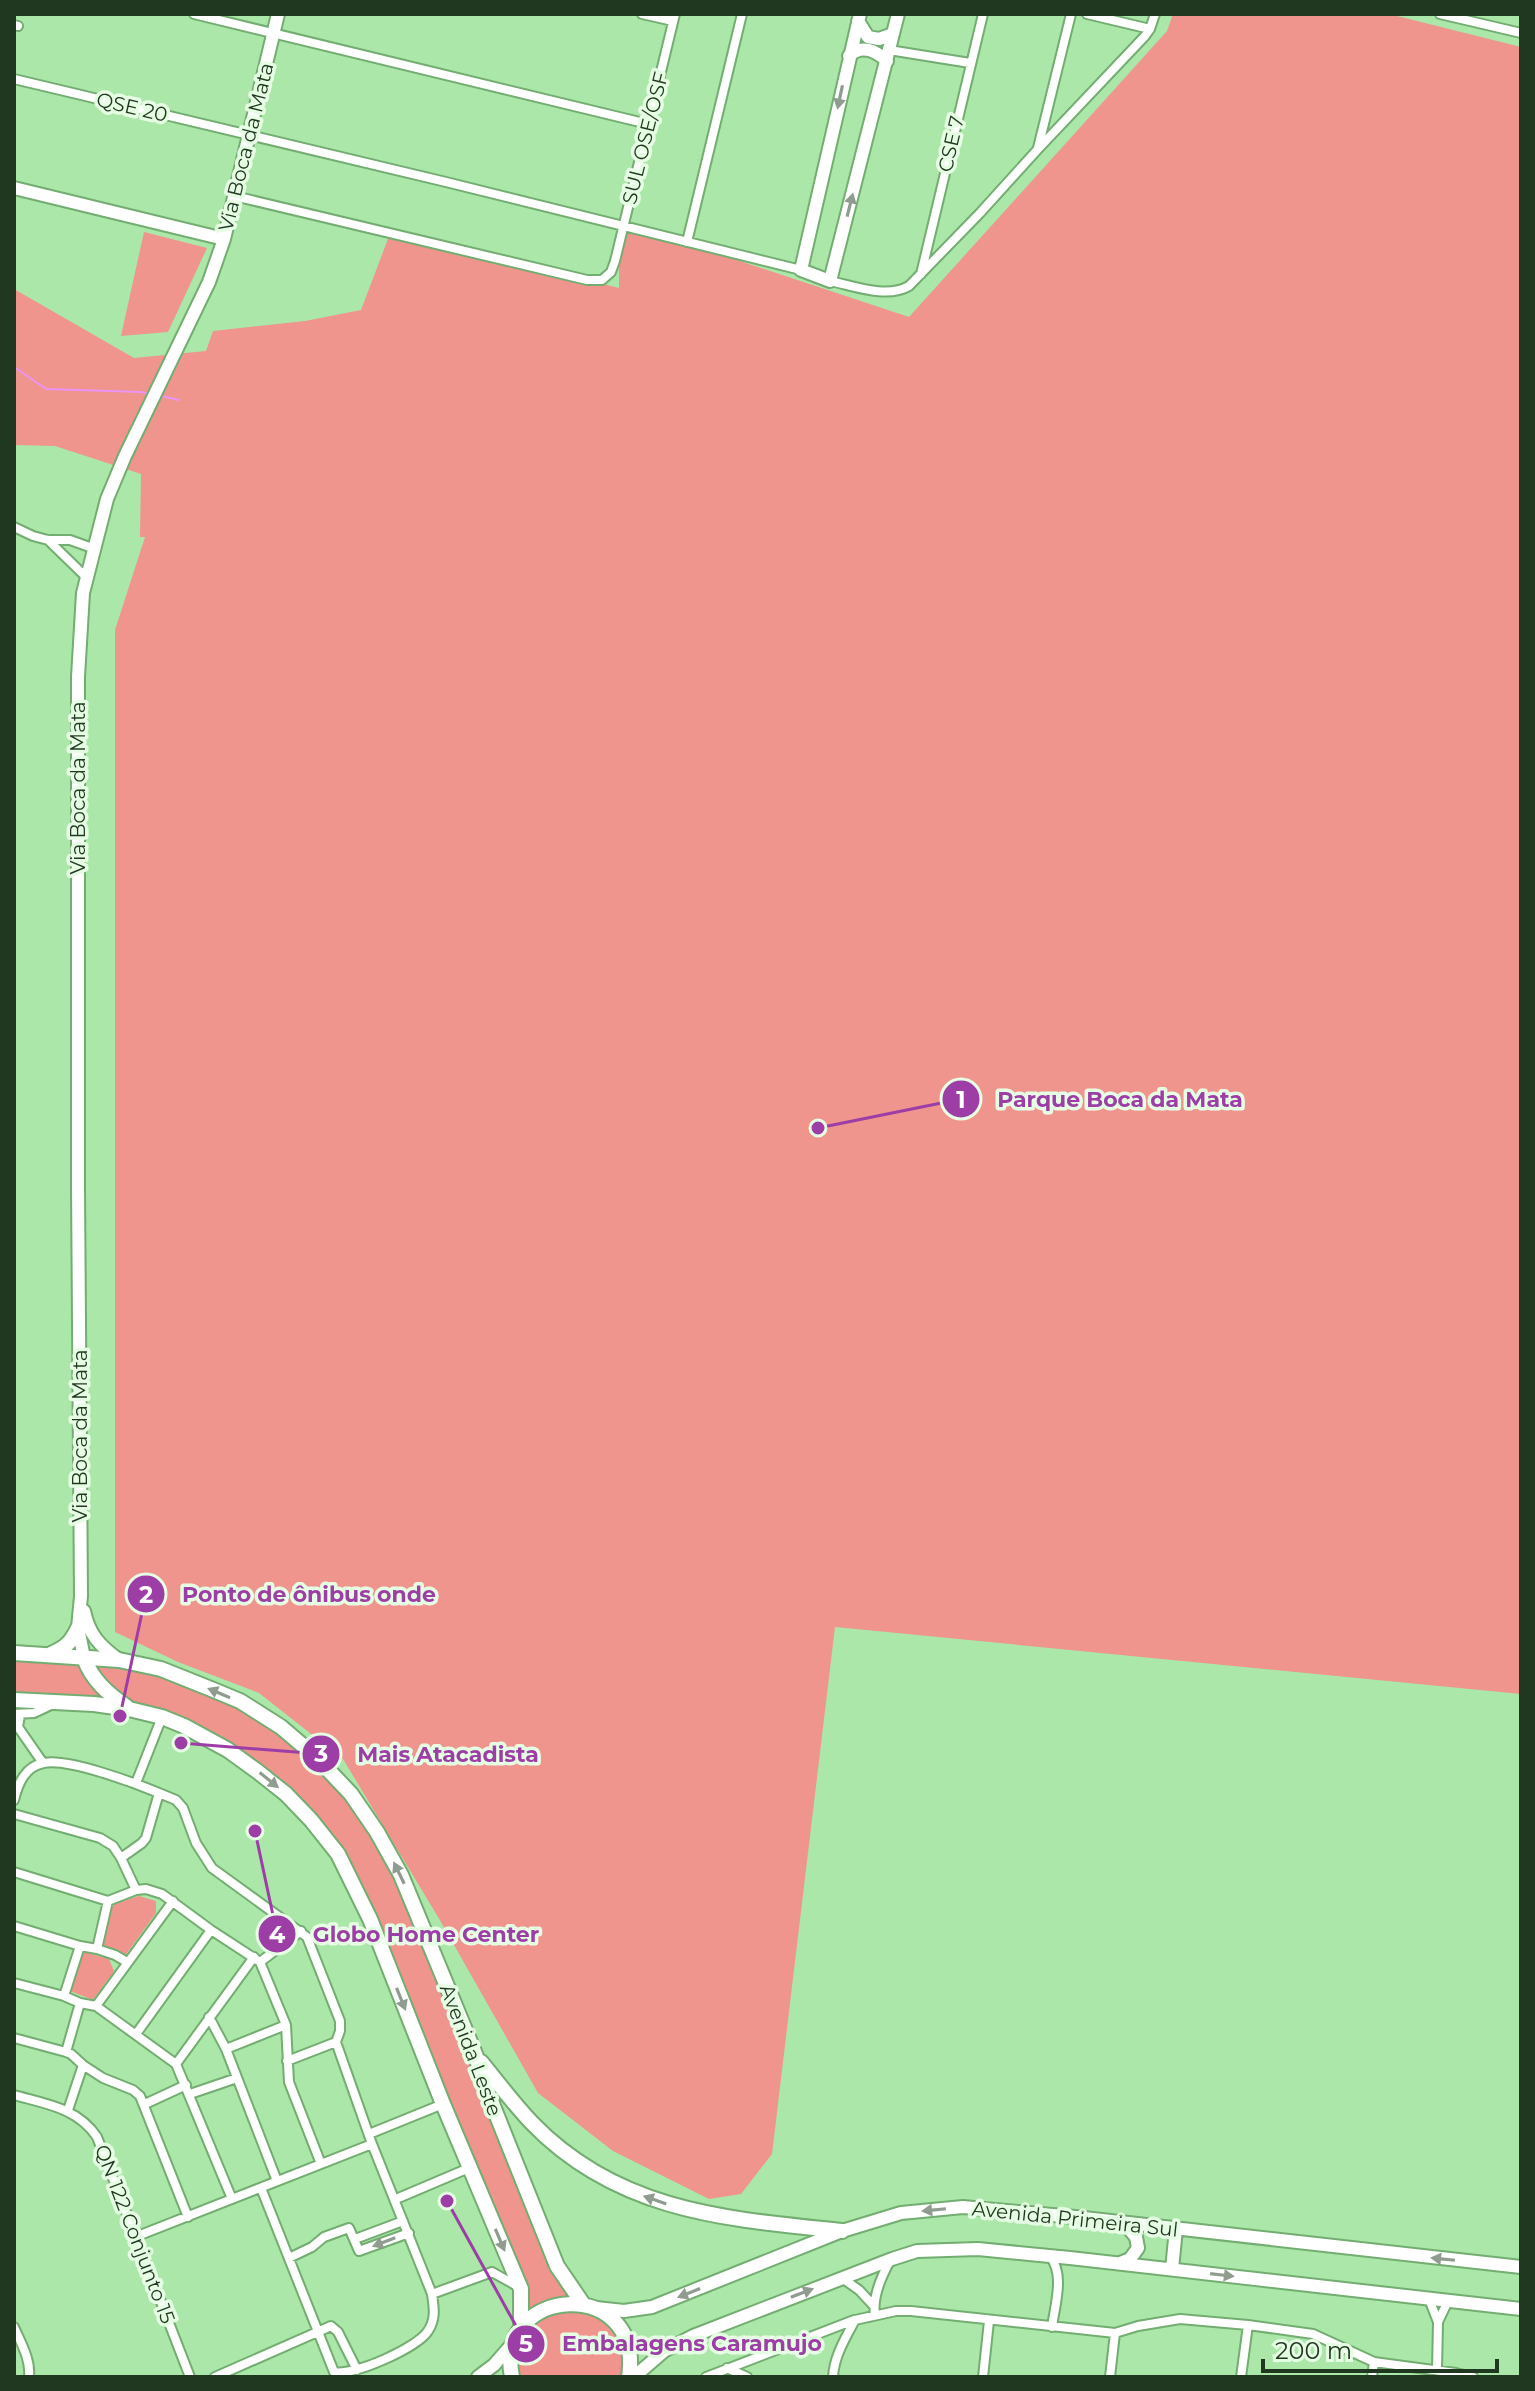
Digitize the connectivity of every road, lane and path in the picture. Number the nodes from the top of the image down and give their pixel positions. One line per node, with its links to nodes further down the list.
1 (194, 14): 14 (street)
2 (278, 14): 14 (street, Via Boca da Mata)
3 (642, 14): 11 (street)
4 (742, 14): 28 (street)
5 (898, 14): 16 (street)
6 (983, 14): 19 (street, CSE 7)
7 (1071, 14): 23 (street)
8 (1087, 14): 13 (street)
9 (1155, 14): 13 (street)
10 (1440, 14): 15 (street)
11 (674, 18): 21 (street, SUL OSE/OSF)
12 (859, 18): 16 (street); 17 (street)
13 (1150, 29): 23 (street)
14 (274, 33): 21 (street); 22 (street, Via Boca da Mata)
15 (1521, 33)
16 (893, 34): 18 (street)
17 (849, 56): 18 (street); 29 (street, one-way to 29)
18 (888, 56): 19 (street); 31 (street, one-way to 18)
19 (970, 63): 30 (street, CSE 7)
20 (14, 79): 22 (street, QSE 20)
21 (648, 124): 26 (street, SUL OSE/OSF)
22 (249, 135): 25 (street, Via Boca da Mata); 26 (street, QSE 20)
23 (1038, 149): 30 (street)
24 (14, 188): 27 (street)
25 (234, 196): 26 (street, SUL OSE/OSF); 27 (street, Via Boca da Mata)
26 (623, 227): 28 (street, QSE 20)
27 (224, 239): 34 (street, Via Boca da Mata)
28 (687, 242): 29 (street, QSE 20)
29 (801, 270): 31 (street)
30 (920, 275): 31 (street)
31 (830, 281)
32 (14, 527): 33 (street)
33 (48, 540): 34 (street); 35 (street)
34 (95, 549): 35 (street, Via Boca da Mata)
35 (87, 578): 36 (street, Via Boca da Mata)
36 (81, 1596): 37 (street, Via Boca da Mata); 41 (street, Via Boca da Mata)
37 (78, 1628): 39 (main road); 40 (street, Via Boca da Mata)
38 (14, 1653): 39 (main road, Avenida Leste)
39 (49, 1655): 40 (main road, Avenida Leste)
40 (84, 1658): 41 (main road, Avenida Leste); 42 (main road)
41 (119, 1660): 73 (main road, Avenida Leste, one-way to 41)
42 (129, 1709): 43 (main road); 44 (main road)
43 (16, 1710): 45 (street)
44 (162, 1717): 46 (street); 81 (main road, one-way to 81)
45 (43, 1763): 46 (street); 48 (street)
46 (136, 1783): 47 (street)
47 (159, 1793): 50 (street); 57 (street)
48 (14, 1800)
49 (14, 1814): 50 (street)
50 (121, 1858): 52 (street)
51 (14, 1872): 53 (street)
52 (136, 1890): 53 (street); 54 (street)
53 (108, 1901): 59 (street)
54 (173, 1901): 56 (street); 61 (street)
55 (14, 1926): 58 (street)
56 (211, 1930): 60 (street); 68 (street)
57 (301, 1931): 60 (street); 70 (street)
58 (80, 1946): 59 (street); 63 (street)
59 (97, 1949): 61 (street)
60 (257, 1960): 66 (street); 67 (street)
61 (127, 1962): 65 (street)
62 (14, 1983): 63 (street)
63 (64, 1996): 64 (street)
64 (80, 2003): 65 (street); 72 (street)
65 (96, 2006): 68 (street)
66 (209, 2017): 71 (street); 75 (street)
67 (286, 2025): 71 (street); 74 (street)
68 (136, 2034): 75 (street)
69 (14, 2038): 72 (street)
70 (336, 2042): 74 (street); 83 (street)
71 (226, 2049): 77 (street)
72 (66, 2052): 76 (street)
73 (475, 2054): 95 (main road, one-way to 73); 113 (main road, Avenida Leste)
74 (287, 2061): 85 (street)
75 (176, 2064): 78 (street)
76 (83, 2065): 80 (street); 82 (street)
77 (237, 2078): 78 (street); 87 (street)
78 (188, 2090): 80 (street); 89 (street)
79 (14, 2095): 82 (street, QN 122 Conjunto 15)
80 (145, 2104): 91 (street)
81 (443, 2104): 83 (street); 86 (main road)
82 (68, 2110): 97 (street, QN 122 Conjunto 15)
83 (369, 2134): 84 (street)
84 (372, 2144): 85 (street); 90 (street)
85 (321, 2164): 87 (street)
86 (469, 2168): 90 (street); 108 (main road, one-way to 108)
87 (277, 2181): 88 (street)
88 (261, 2188): 89 (street); 101 (street)
89 (232, 2199): 91 (street)
90 (396, 2199): 92 (street)
91 (188, 2217): 97 (street)
92 (403, 2221): 96 (street); 98 (street)
93 (1124, 2223): 94 (street, Avenida Primeira Sul); 95 (street, Avenida Primeira Sul, one-way to 95); 103 (street)
94 (1176, 2229): 104 (street, Avenida Primeira Sul, one-way to 94); 105 (street)
95 (842, 2231): 113 (street, Avenida Primeira Sul, one-way to 113)
96 (409, 2233): 98 (street, one-way to 98); 109 (street)
97 (135, 2237): 132 (street, QN 122 Conjunto 15)
98 (355, 2239): 101 (street)
99 (1050, 2256): 100 (street, Avenida Primeira Sul); 102 (street, Avenida Primeira Sul); 107 (street)
100 (1069, 2257): 103 (street, Avenida Primeira Sul); 107 (street)
101 (289, 2258): 122 (street)
102 (892, 2259): 106 (street, Avenida Primeira Sul); 112 (street)
103 (1120, 2263): 105 (street, Avenida Primeira Sul)
104 (1521, 2267)
105 (1172, 2269): 110 (street, Avenida Primeira Sul, one-way to 110)
106 (842, 2278): 112 (street); 136 (street, Avenida Primeira Sul, one-way to 106)
107 (1058, 2278): 121 (street)
108 (521, 2289): 109 (street); 124 (main road)
109 (432, 2294): 129 (street)
110 (1429, 2299): 111 (street, Avenida Primeira Sul); 118 (street)
111 (1448, 2301): 114 (street, Avenida Primeira Sul); 118 (street)
112 (873, 2305): 115 (street)
113 (590, 2306): 124 (main road); 136 (main road, Avenida Leste)
114 (1521, 2309)
115 (875, 2315): 116 (street); 117 (street)
116 (855, 2320): 126 (street); 139 (street)
117 (989, 2321): 121 (street); 140 (street)
118 (1438, 2322): 130 (street)
119 (1248, 2325): 123 (street); 127 (street); 142 (street)
120 (14, 2327): 125 (street)
121 (1052, 2327): 123 (street)
122 (317, 2331): 129 (street); 129 (street); 133 (street)
123 (1115, 2333): 141 (street)
124 (518, 2335): 134 (street); 135 (main road)
125 (16, 2338): 131 (street)
126 (748, 2360): 128 (street); 138 (street)
127 (1374, 2362): 130 (street); 143 (street)
128 (727, 2368): 137 (street); 138 (street)
129 (357, 2370)
130 (1437, 2370): 144 (street)
131 (29, 2377)
132 (190, 2377)
133 (215, 2377)
134 (478, 2377)
135 (512, 2377)
136 (632, 2377)
137 (706, 2377)
138 (748, 2377)
139 (833, 2377)
140 (983, 2377)
141 (1110, 2377)
142 (1241, 2377)
143 (1372, 2377)
144 (1473, 2377)

